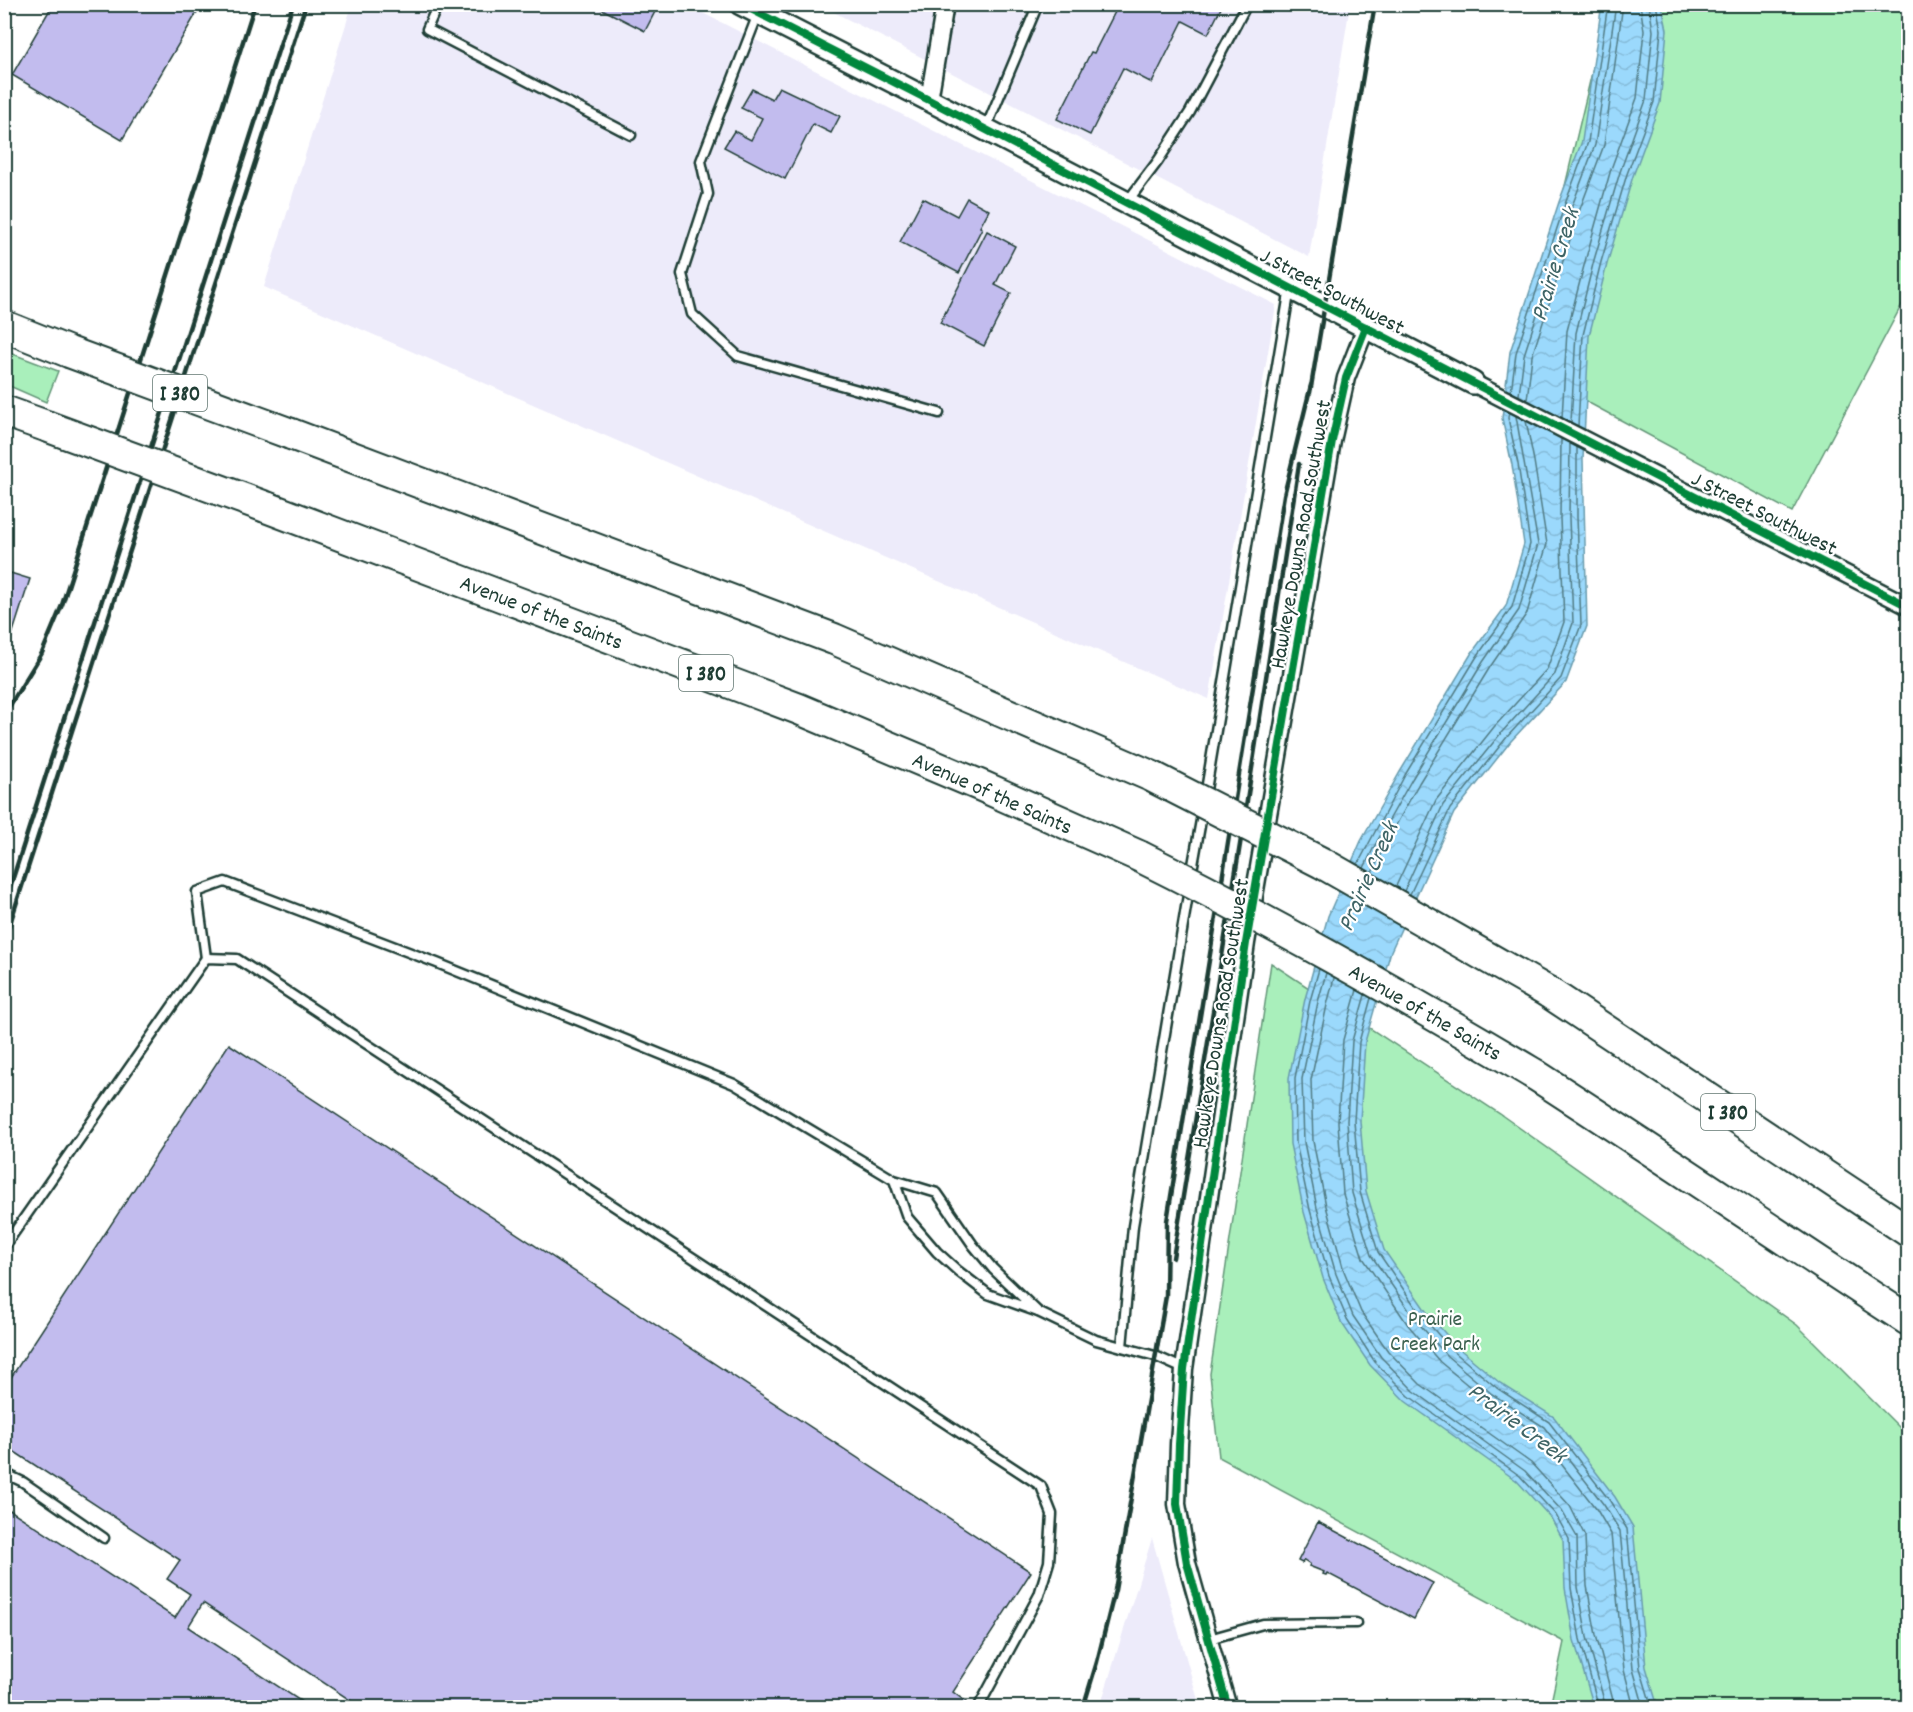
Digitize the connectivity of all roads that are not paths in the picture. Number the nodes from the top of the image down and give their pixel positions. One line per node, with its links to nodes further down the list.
1 (438, 4): 8 (lane)
2 (945, 4): 6 (street)
3 (1038, 4): 7 (lane)
4 (1247, 4): 9 (lane)
5 (754, 7): 6 (street, J Street Southwest); 17 (lane)
6 (929, 100): 7 (street, J Street Southwest)
7 (985, 129): 9 (street, J Street Southwest)
8 (631, 135)
9 (1127, 203): 10 (street, J Street Southwest)
10 (1290, 288): 13 (street, J Street Southwest); 27 (lane)
11 (4, 321): 14 (highway)
12 (4, 326): 14 (highway, I 380)
13 (1366, 327): 15 (street, J Street Southwest); 28 (street, Hawkeye Downs Road Southwest)
14 (38, 339): 21 (highway, I 380, bridge)
15 (1473, 383): 18 (street, J Street Southwest)
16 (4, 411): 23 (highway, Avenue of the Saints / I 380, bridge)
17 (939, 413)
18 (1908, 606)
19 (206, 958): 20 (lane); 22 (lane); 33 (lane)
20 (894, 1180): 24 (lane); 24 (lane)
21 (1908, 1231)
22 (4, 1247)
23 (1827, 1268): 25 (highway, Avenue of the Saints / I 380); 26 (highway)
24 (1038, 1312): 27 (lane)
25 (1908, 1320)
26 (1908, 1342)
27 (1122, 1347): 28 (lane)
28 (1184, 1369): 32 (street, Hawkeye Downs Road Southwest)
29 (4, 1473): 30 (lane)
30 (104, 1538)
31 (1356, 1623): 32 (lane)
32 (1209, 1639): 34 (street, Hawkeye Downs Road Southwest)
33 (978, 1707)
34 (1228, 1707)

